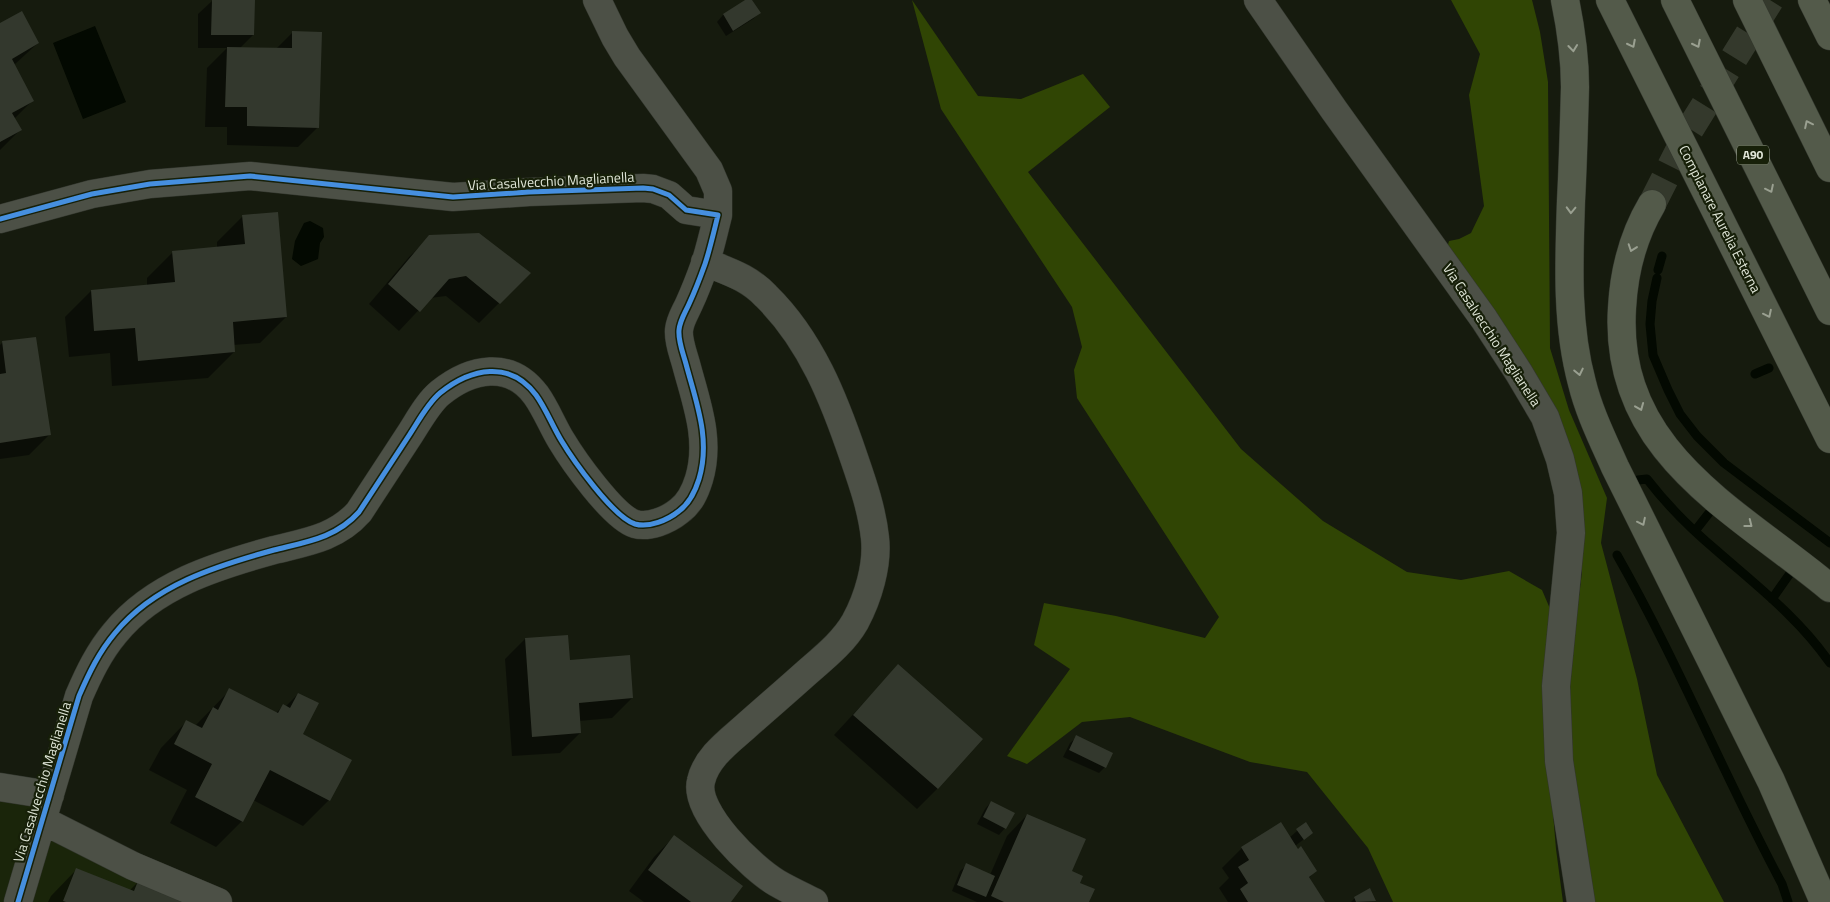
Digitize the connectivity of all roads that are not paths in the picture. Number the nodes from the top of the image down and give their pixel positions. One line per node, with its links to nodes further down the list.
1 (597, 0): 11 (street)
2 (1258, 0): 22 (street, Via Casalvecchio Maglianella)
3 (1565, 0): 23 (highway, one-way to 23)
4 (1610, 0): 15 (highway, Complanare Aurelia Esterna, one-way to 15)
5 (1675, 0): 14 (highway, A90, one-way to 14)
6 (1747, 0): 9 (highway, one-way to 6)
7 (1812, 0): 8 (highway)
8 (1830, 36)
9 (1830, 168)
10 (1652, 204): 16 (highway, one-way to 16)
11 (718, 215): 12 (street, Via Casalvecchio Maglianella); 13 (street, Via Casalvecchio Maglianella)
12 (0, 219)
13 (706, 262): 18 (street, Via Casalvecchio Maglianella); 21 (street)
14 (1830, 311)
15 (1830, 439)
16 (1830, 588)
17 (0, 787): 18 (street)
18 (46, 808): 19 (street, Via Casalvecchio Maglianella); 20 (street, Via Casalvecchio Maglianella)
19 (18, 902)
20 (218, 902)
21 (814, 902)
22 (1581, 902)
23 (1824, 902)

